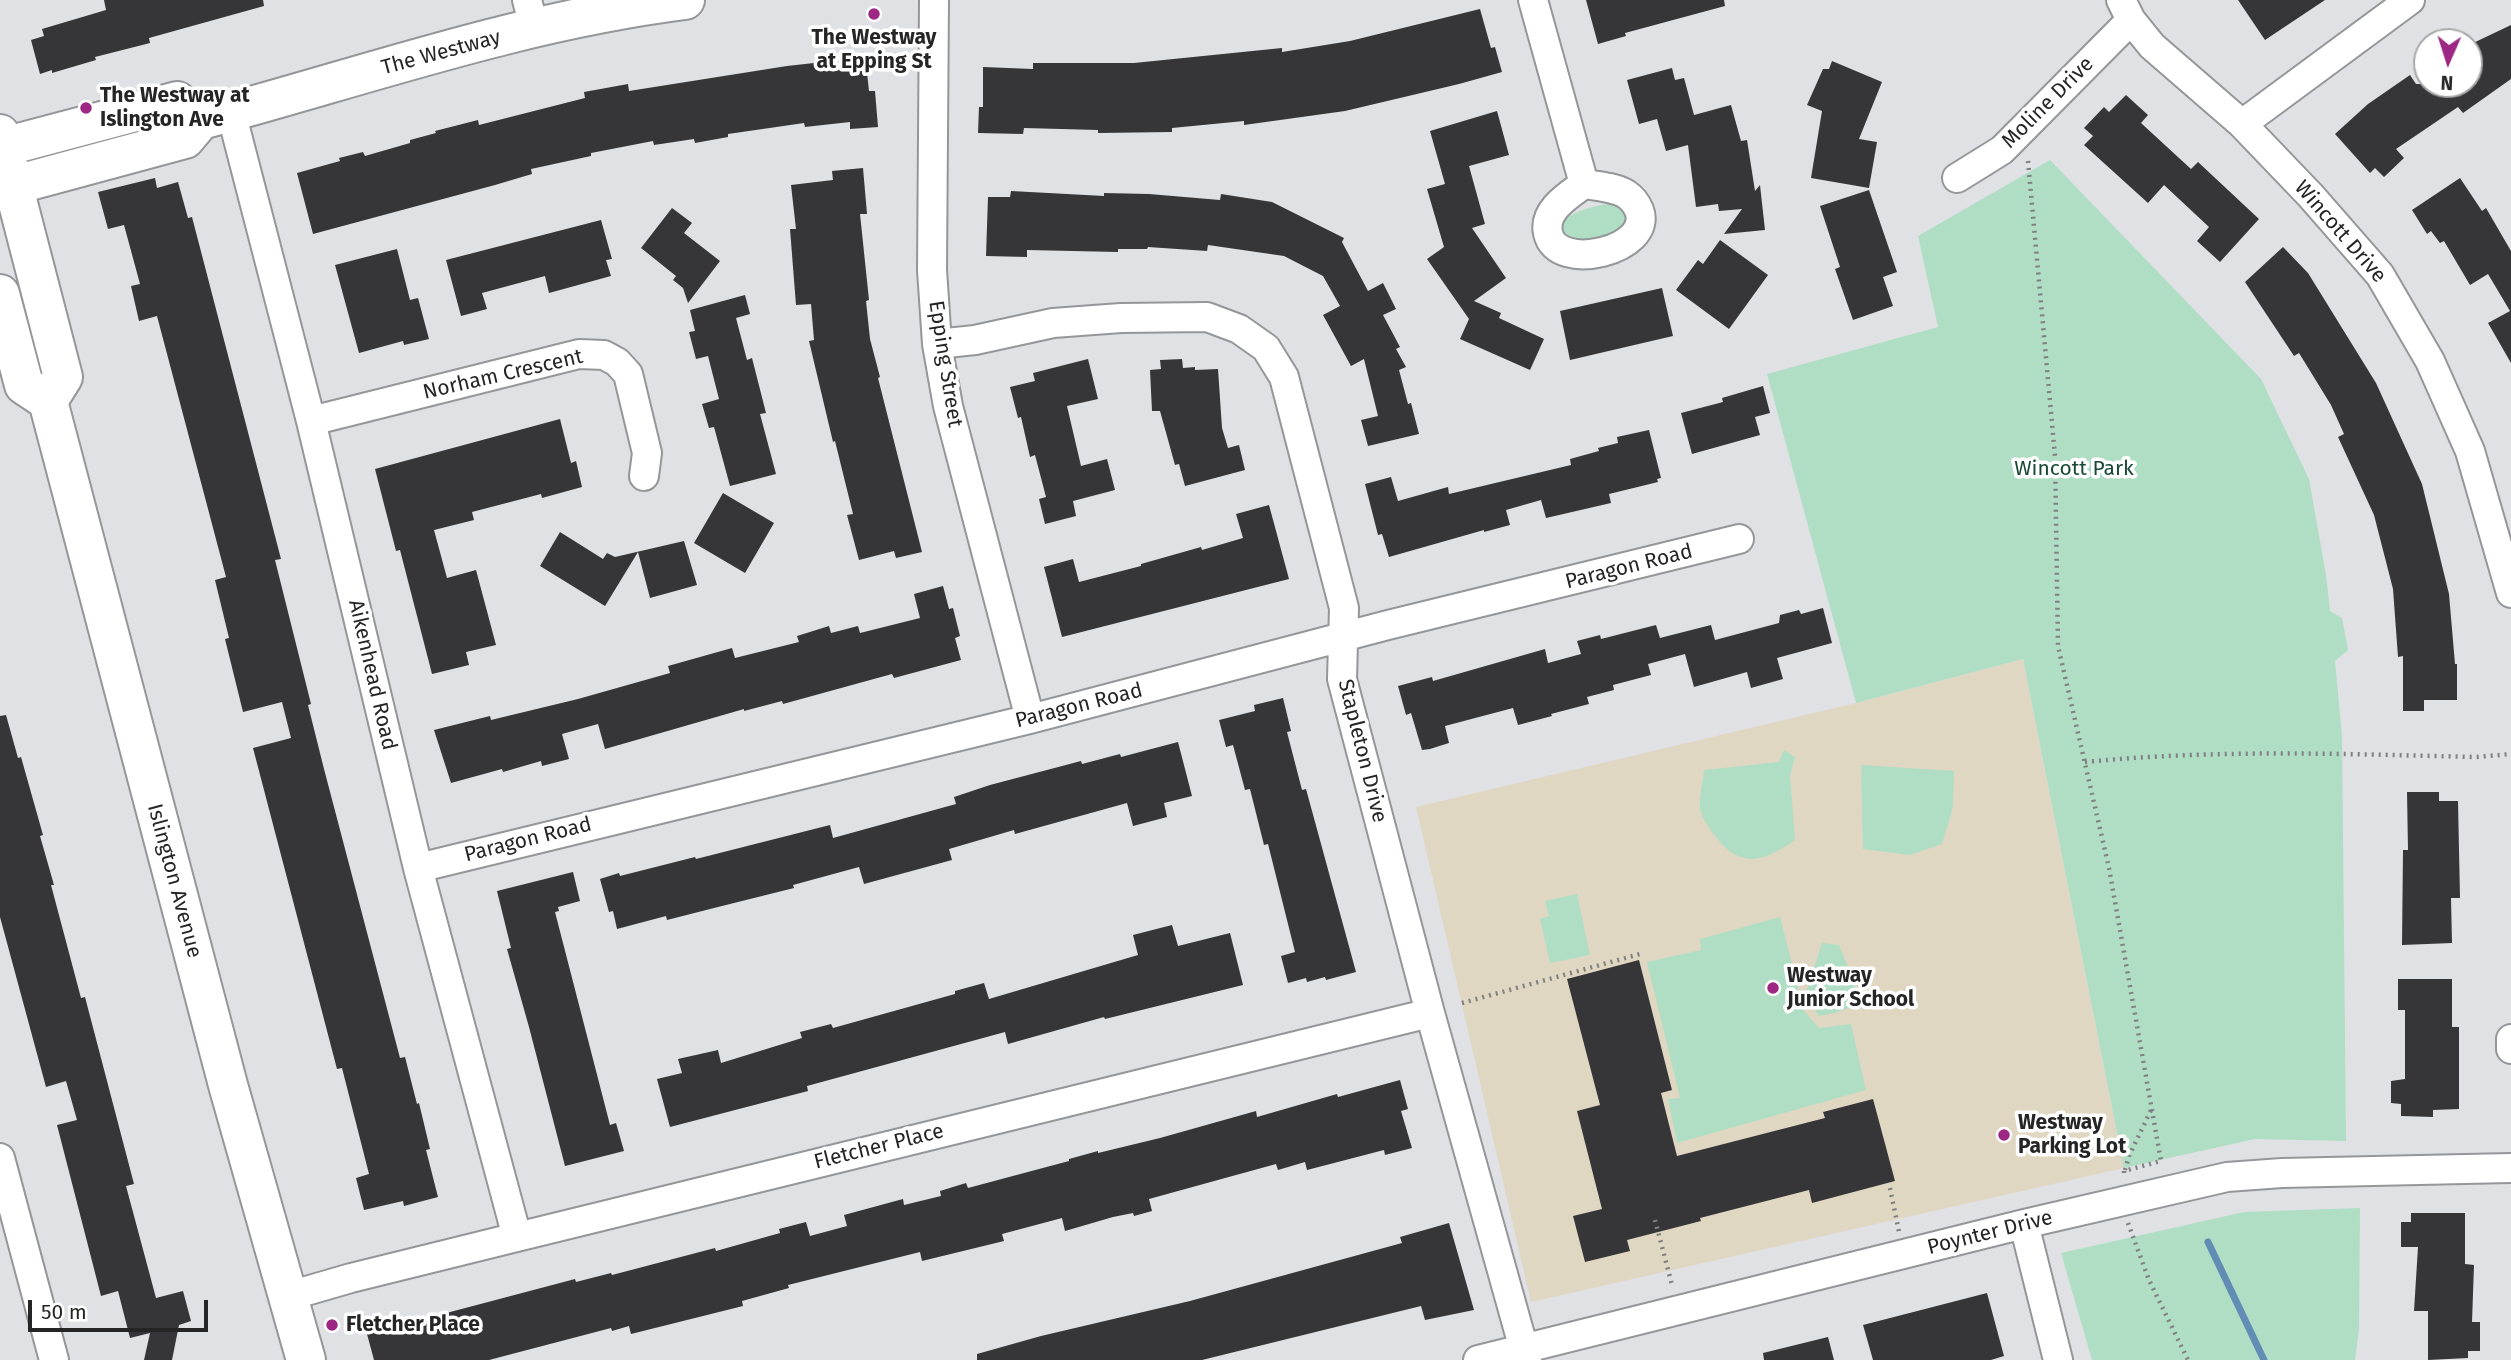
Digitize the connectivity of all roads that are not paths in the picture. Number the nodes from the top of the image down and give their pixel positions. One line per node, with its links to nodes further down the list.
1 (685, 0): 6 (main road, The Westway)
2 (934, 0): 14 (street, Epping Street)
3 (1533, 0): 11 (street)
4 (2410, 0): 8 (street)
5 (2126, 10): 8 (street, Wincott Drive); 10 (street, Moline Drive)
6 (531, 14): 7 (main road, The Westway)
7 (216, 116): 9 (main road); 12 (main road, The Westway); 16 (street, Aikenhead Road)
8 (2242, 124): 19 (street, Wincott Drive)
9 (1, 143): 12 (main road)
10 (1957, 178)
11 (1584, 184)
12 (7, 188): 15 (main road)
13 (0, 294): 15 (main road)
14 (937, 344): 20 (street, Stapleton Drive); 21 (street, Epping Street)
15 (48, 401): 30 (main road, Islington Avenue)
16 (312, 421): 17 (street, Norham Crescent); 22 (street, Aikenhead Road)
17 (644, 475)
18 (1739, 539): 20 (street, Paragon Road)
19 (2511, 593)
20 (1343, 638): 21 (street, Paragon Road); 23 (street, Stapleton Drive)
21 (1030, 719): 22 (street, Paragon Road)
22 (418, 868): 29 (street, Aikenhead Road)
23 (1430, 1013): 29 (street, Fletcher Place); 31 (street, Stapleton Drive)
24 (2511, 1039): 25 (street)
25 (2511, 1048)
26 (0, 1158): 32 (street)
27 (2511, 1168): 28 (street, Poynter Drive)
28 (2024, 1224): 31 (street, Poynter Drive); 35 (street)
29 (517, 1237): 30 (street, Fletcher Place)
30 (289, 1296): 33 (main road, Islington Avenue)
31 (1525, 1354): 34 (street, Poynter Drive)
32 (54, 1360)
33 (306, 1360)
34 (1478, 1360)
35 (2058, 1360)

